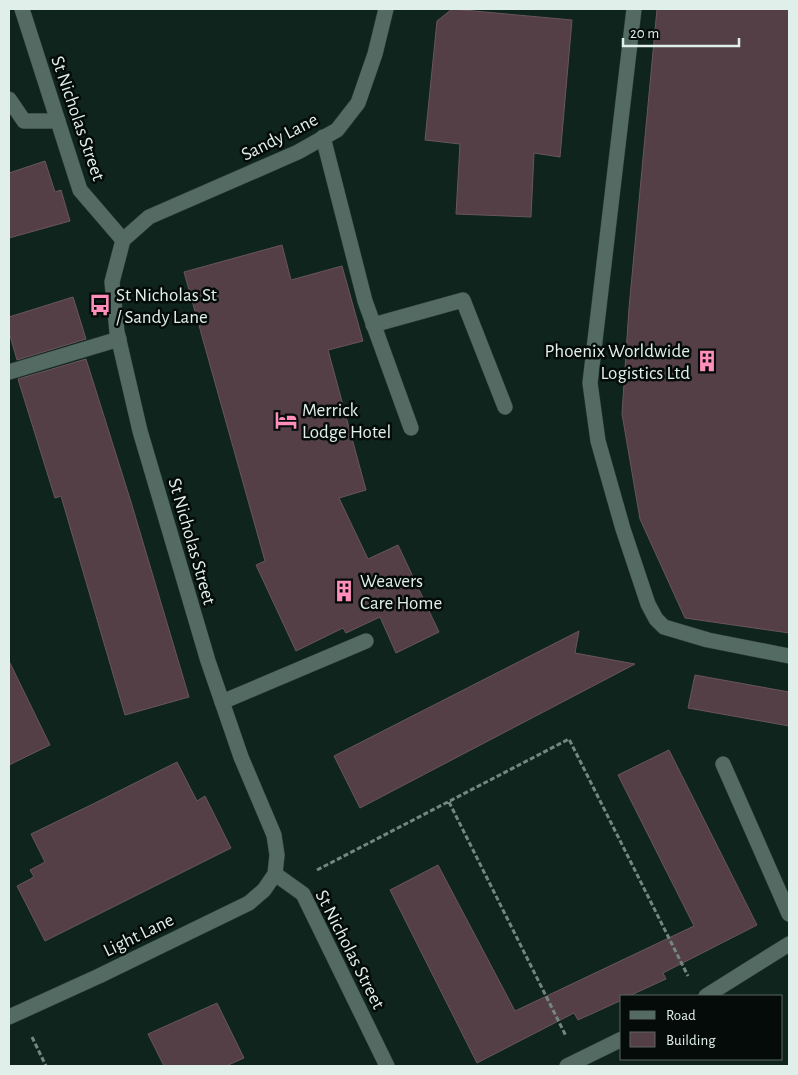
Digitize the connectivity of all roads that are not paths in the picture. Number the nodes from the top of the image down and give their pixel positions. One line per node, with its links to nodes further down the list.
1 (22, 9): 5 (street, St Nicholas Street)
2 (386, 9): 6 (street, Sandy Lane)
3 (634, 9): 14 (street)
4 (9, 99): 5 (street)
5 (58, 120): 7 (street, St Nicholas Street)
6 (323, 137): 7 (street, Sandy Lane); 8 (street)
7 (123, 240): 9 (street, St Nicholas Street)
8 (374, 325): 11 (street); 12 (street)
9 (119, 340): 10 (street); 15 (street, St Nicholas Street)
10 (9, 372)
11 (505, 407)
12 (411, 428)
13 (366, 641): 15 (street)
14 (789, 656)
15 (222, 702): 17 (street, St Nicholas Street)
16 (722, 764): 18 (street)
17 (275, 874): 21 (street, Light Lane); 24 (street, St Nicholas Street)
18 (789, 914)
19 (789, 944): 20 (street)
20 (708, 995)
21 (9, 1017)
22 (620, 1040): 23 (street)
23 (573, 1064)
24 (387, 1066)

